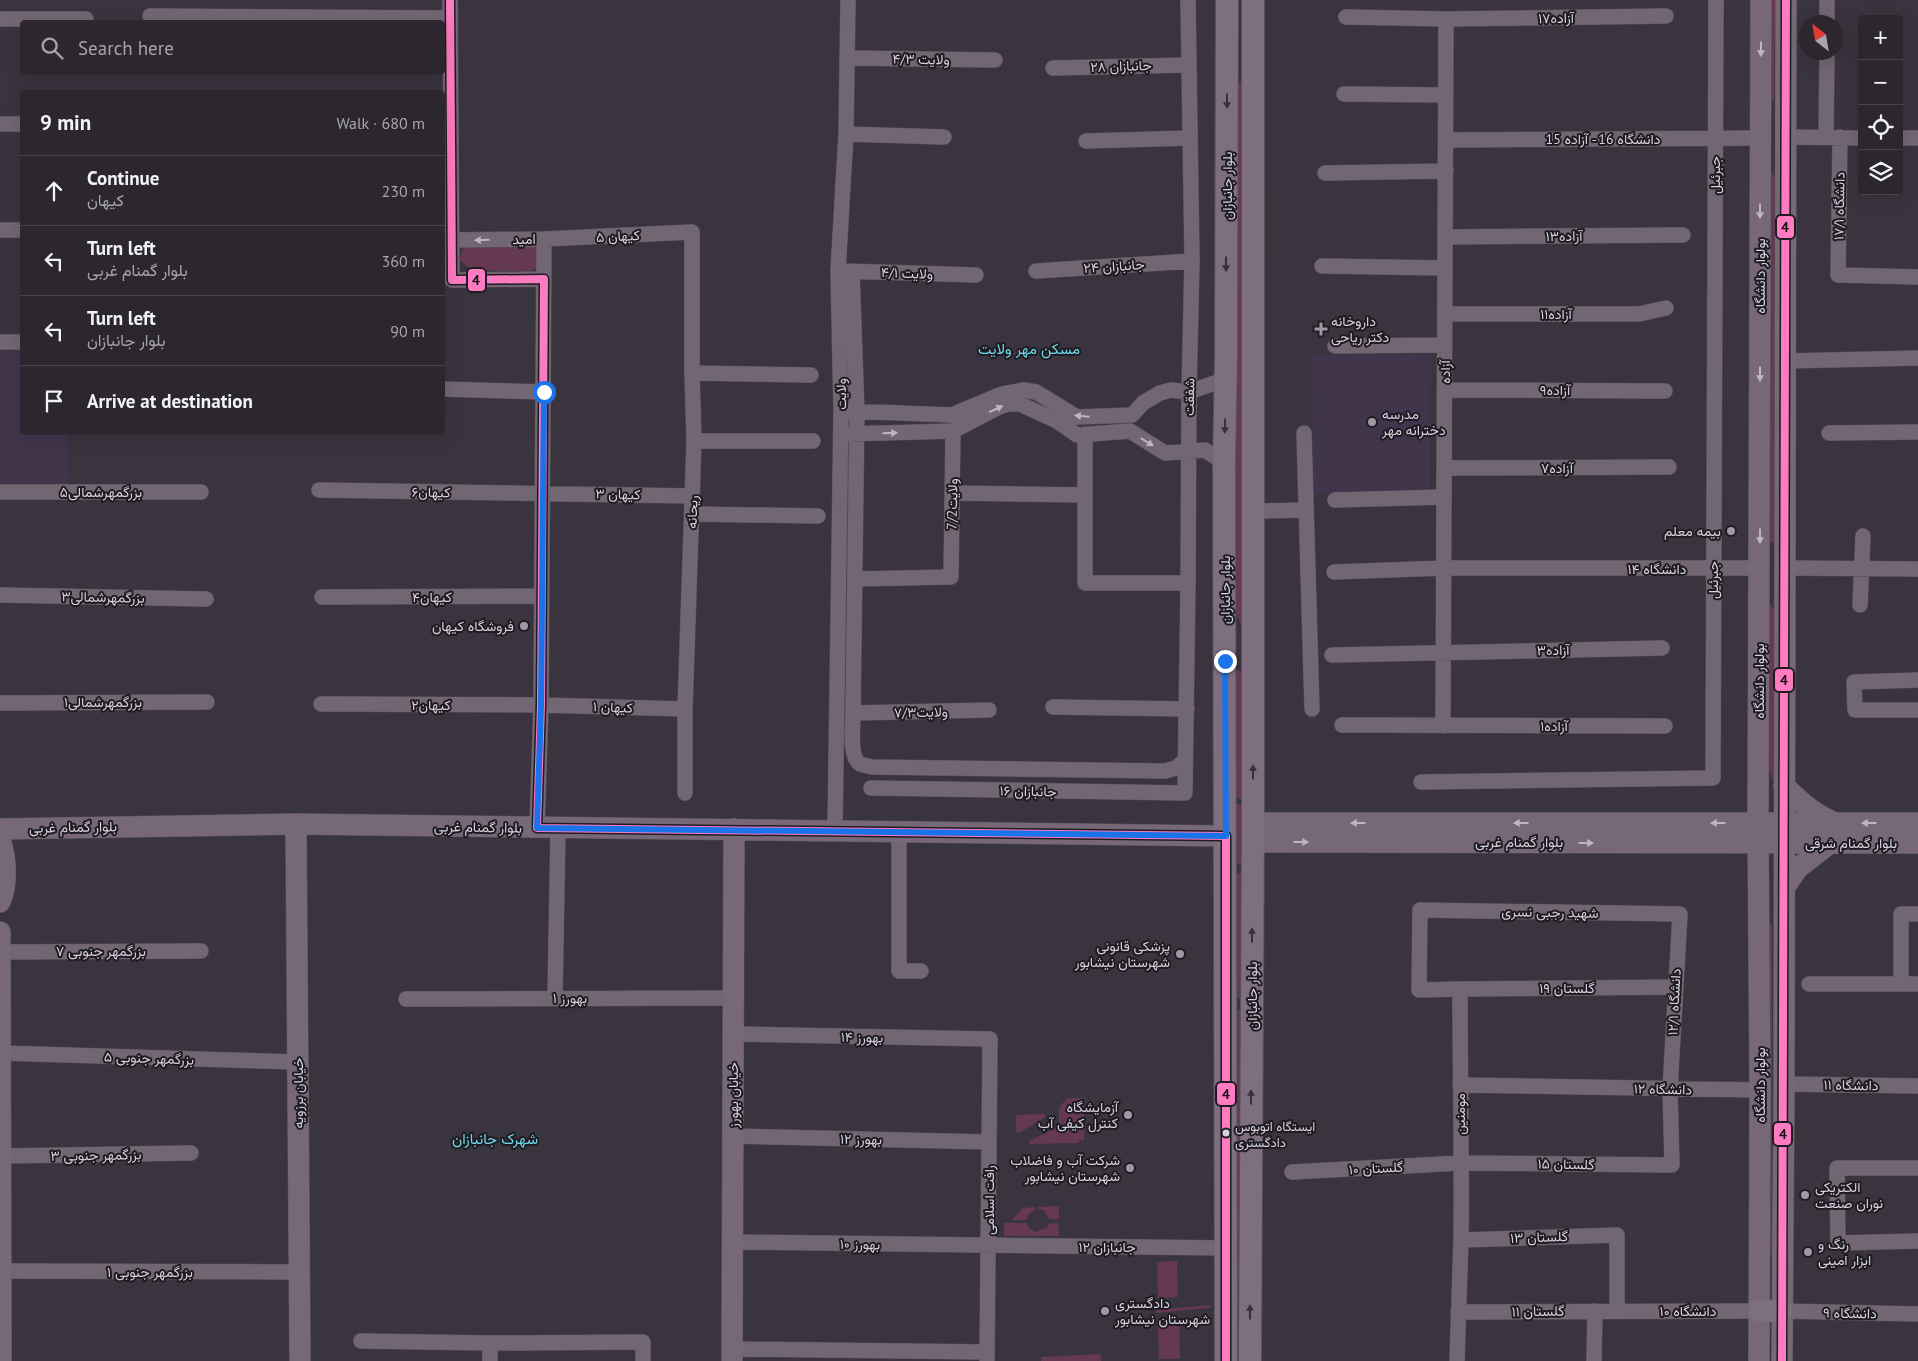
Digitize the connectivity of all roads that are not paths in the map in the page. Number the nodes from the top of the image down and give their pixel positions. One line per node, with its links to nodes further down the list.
1 (450, 0): 14 (street)
2 (848, 0): 18 (street, ولایت)
3 (1188, 0): 21 (street, شفقت)
4 (1227, 0): 23 (main road, بلوار جانبازان)
5 (1254, 0): 24 (main road, بلوار جانبازان)
6 (1716, 0): 35 (street, جبرئیل)
7 (1761, 0): 36 (main road, بولوار دانشگاه, one-way to 36)
8 (1786, 0): 32 (main road, بولوار دانشگاه)
9 (1827, 0): 10 (street)
10 (1827, 15)
11 (150, 16): 14 (street)
12 (1666, 16): 17 (street, آزاده۱۷)
13 (1346, 17): 17 (street, آزاده۱۷)
14 (450, 18): 29 (street)
15 (0, 19): 16 (street)
16 (86, 19)
17 (1446, 19): 26 (street, آزاده)
18 (847, 58): 19 (street, ولایت ۴/۳); 30 (street, ولایت)
19 (995, 60)
20 (1828, 60): 33 (street, دانشگاه ۱۷/۱)
21 (1189, 64): 22 (street, جانبازان ۲۸); 34 (street, شفقت)
22 (1052, 68)
23 (1227, 69): 24 (main road); 69 (main road, بلوار جانبازان, one-way to 69)
24 (1253, 70): 100 (main road, بلوار جانبازان)
25 (1344, 94): 26 (street)
26 (1446, 95): 40 (street, آزاده)
27 (0, 124): 28 (street)
28 (20, 124)
29 (447, 126): 46 (street)
30 (846, 134): 31 (street); 54 (street, ولایت)
31 (944, 137)
32 (1786, 137): 33 (street); 66 (main road, بولوار دانشگاه)
33 (1833, 137): 37 (street); 57 (street, دانشگاه ۱۷/۱)
34 (1190, 138): 41 (street); 51 (street, شفقت)
35 (1715, 138): 36 (street, دانشگاه 16 - آزاده 15); 40 (street, دانشگاه 16 - آزاده 15); 105 (street, جبرئیل)
36 (1760, 138): 106 (main road, بولوار دانشگاه, one-way to 106)
37 (1858, 138)
38 (1903, 138): 39 (street)
39 (1918, 138)
40 (1446, 140): 42 (street, آزاده)
41 (1086, 141)
42 (1446, 171): 43 (street); 49 (street, آزاده)
43 (1326, 173)
44 (0, 230): 45 (street)
45 (20, 230)
46 (449, 232): 50 (street, امید, one-way to 46); 58 (street)
47 (692, 232): 50 (street, کیهان ۵); 67 (street, ریحانه)
48 (1683, 235): 49 (street, آزاده۱۳)
49 (1445, 238): 53 (street, آزاده)
50 (544, 239): 58 (street, امید)
51 (1192, 261): 55 (street, جانبازان ۲۴); 74 (street, شفقت)
52 (1322, 266): 53 (street)
53 (1445, 268): 60 (street, آزاده)
54 (845, 271): 56 (street, ولایت ۴/۱); 75 (street, ولایت); 76 (street)
55 (1036, 271)
56 (976, 275)
57 (1918, 276)
58 (544, 278): 73 (street, امید)
59 (1666, 308): 60 (street, آزاده۱۱)
60 (1445, 314): 63 (street, آزاده)
61 (0, 342): 62 (street)
62 (20, 342)
63 (1445, 345): 64 (street); 71 (street, آزاده)
64 (1335, 346)
65 (1918, 358): 66 (street)
66 (1785, 361): 107 (main road, بولوار دانشگاه)
67 (692, 373): 68 (street); 84 (street, ریحانه)
68 (810, 375)
69 (1226, 380): 74 (street); 87 (main road, بلوار جانبازان, one-way to 87)
70 (445, 389): 73 (street)
71 (1445, 390): 72 (street, آزاده۹); 89 (street, آزاده)
72 (1665, 390)
73 (544, 392): 93 (street, امید)
74 (1189, 392): 76 (street, one-way to 76); 86 (street, شفقت)
75 (841, 410): 76 (street); 82 (street, ولایت)
76 (857, 411): 80 (street)
77 (953, 431): 80 (street, one-way to 77); 83 (street, one-way to 83); 94 (street, ولایت7/2)
78 (1829, 432): 79 (street)
79 (1918, 432)
80 (857, 433): 82 (street); 111 (street)
81 (1304, 433): 99 (street)
82 (841, 434): 149 (street, ولایت)
83 (1085, 434): 86 (street, one-way to 86); 95 (street)
84 (694, 441): 85 (street); 96 (street, ریحانه)
85 (814, 442)
86 (1189, 452): 87 (street); 112 (street, شفقت)
87 (1224, 464): 122 (main road, بلوار جانبازان)
88 (1669, 467): 89 (street, آزاده۷)
89 (1444, 468): 97 (street, آزاده)
90 (319, 490): 93 (street, کیهان۶)
91 (0, 492): 92 (street, بزرگمهرشمالی۵)
92 (202, 492)
93 (543, 493): 96 (street, کیهان ۳); 114 (street, امید)
94 (952, 493): 95 (street); 111 (street, ولایت7/2)
95 (1085, 495): 112 (street)
96 (692, 496): 101 (street, ریحانه)
97 (1444, 497): 98 (street); 104 (street, آزاده)
98 (1335, 500)
99 (1306, 510): 100 (street); 132 (street)
100 (1252, 511): 121 (main road, بلوار جانبازان)
101 (692, 514): 102 (street); 129 (street, ریحانه)
102 (818, 516)
103 (1862, 536): 108 (street)
104 (1444, 568): 105 (street, دانشگاه ۱۴); 110 (street, دانشگاه ۱۴); 119 (street, آزاده)
105 (1713, 568): 106 (street, دانشگاه ۱۴); 139 (street, جبرئیل)
106 (1760, 568): 152 (main road, بولوار دانشگاه)
107 (1784, 568): 108 (street); 140 (main road, بولوار دانشگاه)
108 (1862, 568): 109 (street); 117 (street)
109 (1918, 569)
110 (1334, 572)
111 (855, 578): 134 (street)
112 (1188, 583): 130 (street, شفقت)
113 (0, 595): 116 (street, بزرگمهرشمالی۳)
114 (542, 596): 115 (street, کیهان۴); 127 (street, امید)
115 (322, 597)
116 (206, 599)
117 (1860, 605)
118 (1662, 648): 119 (street, آزاده۳)
119 (1444, 652): 120 (street, آزاده۳); 136 (street, آزاده)
120 (1332, 655)
121 (1252, 660): 122 (main road); 151 (main road, بلوار جانبازان, one-way to 121)
122 (1225, 661): 155 (main road, بلوار جانبازان)
123 (1918, 680): 133 (street)
124 (206, 702): 125 (street, بزرگمهرشمالی۱)
125 (0, 703)
126 (321, 704): 127 (street, کیهان۲)
127 (541, 705): 129 (street, کیهان ۱); 147 (street, امید)
128 (1053, 707): 130 (street)
129 (685, 709): 142 (street, ریحانه)
130 (1186, 709): 138 (street, شفقت)
131 (989, 710): 134 (street, ولایت۷/۳)
132 (1312, 710)
133 (1918, 710)
134 (853, 713): 138 (street)
135 (1342, 725): 136 (street, آزاده۱)
136 (1443, 726): 137 (street, آزاده۱)
137 (1665, 726)
138 (1185, 760): 143 (street, شفقت)
139 (1421, 782)
140 (1784, 786): 153 (main road); 154 (main road, بولوار دانشگاه)
141 (871, 788): 143 (street, جانبازان ۱۶)
142 (685, 792)
143 (1184, 793)
144 (1918, 823): 153 (main road, بلوار گمنام شرقی, one-way to 153)
145 (296, 824): 146 (main road, بلوار گمنام غربی); 147 (main road, بلوار گمنام غربی); 179 (main road, خیابان برزویه)
146 (0, 828)
147 (548, 828): 148 (main road, بلوار گمنام غربی); 172 (street, امید)
148 (734, 829): 149 (main road, بلوار گمنام غربی); 173 (main road, خیابان بهورز)
149 (835, 831): 150 (main road, بلوار گمنام غربی)
150 (899, 832): 155 (main road, بلوار گمنام غربی); 164 (street)
151 (1264, 832): 152 (main road, بلوار گمنام غربی); 170 (main road, بلوار جانبازان, one-way to 151)
152 (1758, 833): 154 (main road, بلوار گمنام غربی); 184 (main road, بولوار دانشگاه)
153 (1833, 833): 154 (main road, بلوار گمنام شرقی); 157 (main road, بلوار گمنام شرقی); 158 (main road)
154 (1784, 834): 158 (main road, بولوار دانشگاه)
155 (1226, 836): 171 (main road, بلوار جانبازان)
156 (0, 839): 159 (main road)
157 (1918, 843)
158 (1784, 888): 180 (main road, بولوار دانشگاه)
159 (0, 902)
160 (1680, 914): 168 (street, دانشگاه ۱۲/۱); 169 (street, شهید رجبی نسری)
161 (1918, 914): 166 (street)
162 (1, 942): 163 (street, بزرگمهر جنوبی ۷); 175 (main road)
163 (201, 951)
164 (921, 971)
165 (1809, 984): 166 (street)
166 (1901, 984): 167 (street)
167 (1918, 984)
168 (1675, 987): 169 (street, گلستان ۱۹); 183 (street, دانشگاه ۱۲/۱)
169 (1460, 989): 181 (street, مومنین)
170 (1252, 996): 171 (main road); 218 (main road, بلوار جانبازان, one-way to 170)
171 (1226, 997): 199 (main road, بلوار جانبازان)
172 (555, 998): 173 (street, بهورز ۱); 174 (street, بهورز ۱)
173 (733, 998): 176 (main road, خیابان بهورز)
174 (406, 999)
175 (1, 1002): 178 (main road)
176 (733, 1034): 177 (street, بهورز ۱۴); 186 (main road, خیابان بهورز)
177 (990, 1039): 187 (street, رافت اسلامی)
178 (1, 1053): 179 (street, بزرگمهر جنوبی ۵); 185 (main road)
179 (298, 1062): 201 (main road, خیابان برزویه)
180 (1784, 1084): 182 (street, دانشگاه ۱۱); 205 (main road, بولوار دانشگاه)
181 (1460, 1085): 183 (street, دانشگاه ۱۲); 190 (street, مومنین)
182 (1918, 1086)
183 (1670, 1090): 184 (street, دانشگاه ۱۲); 191 (street, دانشگاه ۱۲/۱)
184 (1760, 1090): 204 (main road, بولوار دانشگاه)
185 (1, 1110): 189 (main road)
186 (733, 1136): 187 (street, بهورز ۱۲); 197 (main road, خیابان بهورز)
187 (989, 1142): 198 (street, رافت اسلامی)
188 (191, 1153): 189 (street, بزرگمهر جنوبی ۳)
189 (1, 1156): 194 (main road)
190 (1460, 1163): 191 (street, گلستان ۱۵); 193 (street, گلستان ۱۰); 195 (street, مومنین)
191 (1672, 1166)
192 (1918, 1168): 196 (street)
193 (1292, 1172)
194 (0, 1214): 200 (main road)
195 (1461, 1240): 203 (street, گلستان ۱۳); 206 (street, مومنین)
196 (1918, 1241)
197 (733, 1242): 198 (street, بهورز ۱۰); 211 (main road, خیابان بهورز)
198 (988, 1246): 199 (street, جانبازان ۱۲); 212 (street, رافت اسلامی)
199 (1226, 1248): 217 (main road, بلوار جانبازان)
200 (1, 1271): 201 (street, بزرگمهر جنوبی ۱); 208 (main road)
201 (299, 1272): 214 (main road, خیابان برزویه)
202 (1595, 1311): 203 (street, گلستان ۱۱); 206 (street, گلستان ۱۱); 220 (street)
203 (1617, 1311): 204 (street, دانشگاه ۱۰)
204 (1759, 1311): 205 (main road); 221 (main road, بولوار دانشگاه)
205 (1781, 1311): 207 (street, دانشگاه ۹); 222 (main road, بولوار دانشگاه)
206 (1458, 1312): 219 (street, مومنین)
207 (1918, 1314)
208 (0, 1317): 213 (main road)
209 (361, 1341): 210 (street)
210 (490, 1343): 215 (street); 216 (street)
211 (732, 1355): 212 (street)
212 (987, 1357)
213 (1, 1361)
214 (300, 1361)
215 (490, 1361)
216 (643, 1361)
217 (1226, 1361)
218 (1250, 1361)
219 (1457, 1361)
220 (1594, 1361)
221 (1758, 1361)
222 (1782, 1361)

